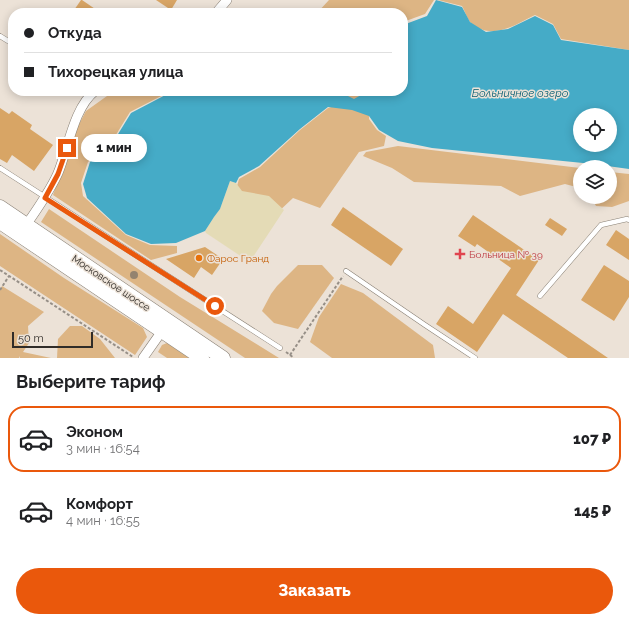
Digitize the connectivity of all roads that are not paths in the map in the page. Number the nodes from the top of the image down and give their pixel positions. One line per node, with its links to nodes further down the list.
1 (227, 0): 2 (street)
2 (220, 8)
3 (87, 96): 5 (street)
4 (0, 168): 5 (lane)
5 (45, 198): 9 (street); 13 (lane)
6 (0, 207): 9 (main road, Московское шоссе)
7 (629, 220): 11 (lane)
8 (0, 222): 9 (main road, Московское шоссе)
9 (23, 230): 12 (main road, Московское шоссе); 16 (main road, Московское шоссе)
10 (346, 271): 17 (lane)
11 (540, 296)
12 (162, 331): 14 (street); 15 (main road, Московское шоссе)
13 (280, 348)
14 (143, 358)
15 (202, 358)
16 (223, 358)
17 (475, 358)

